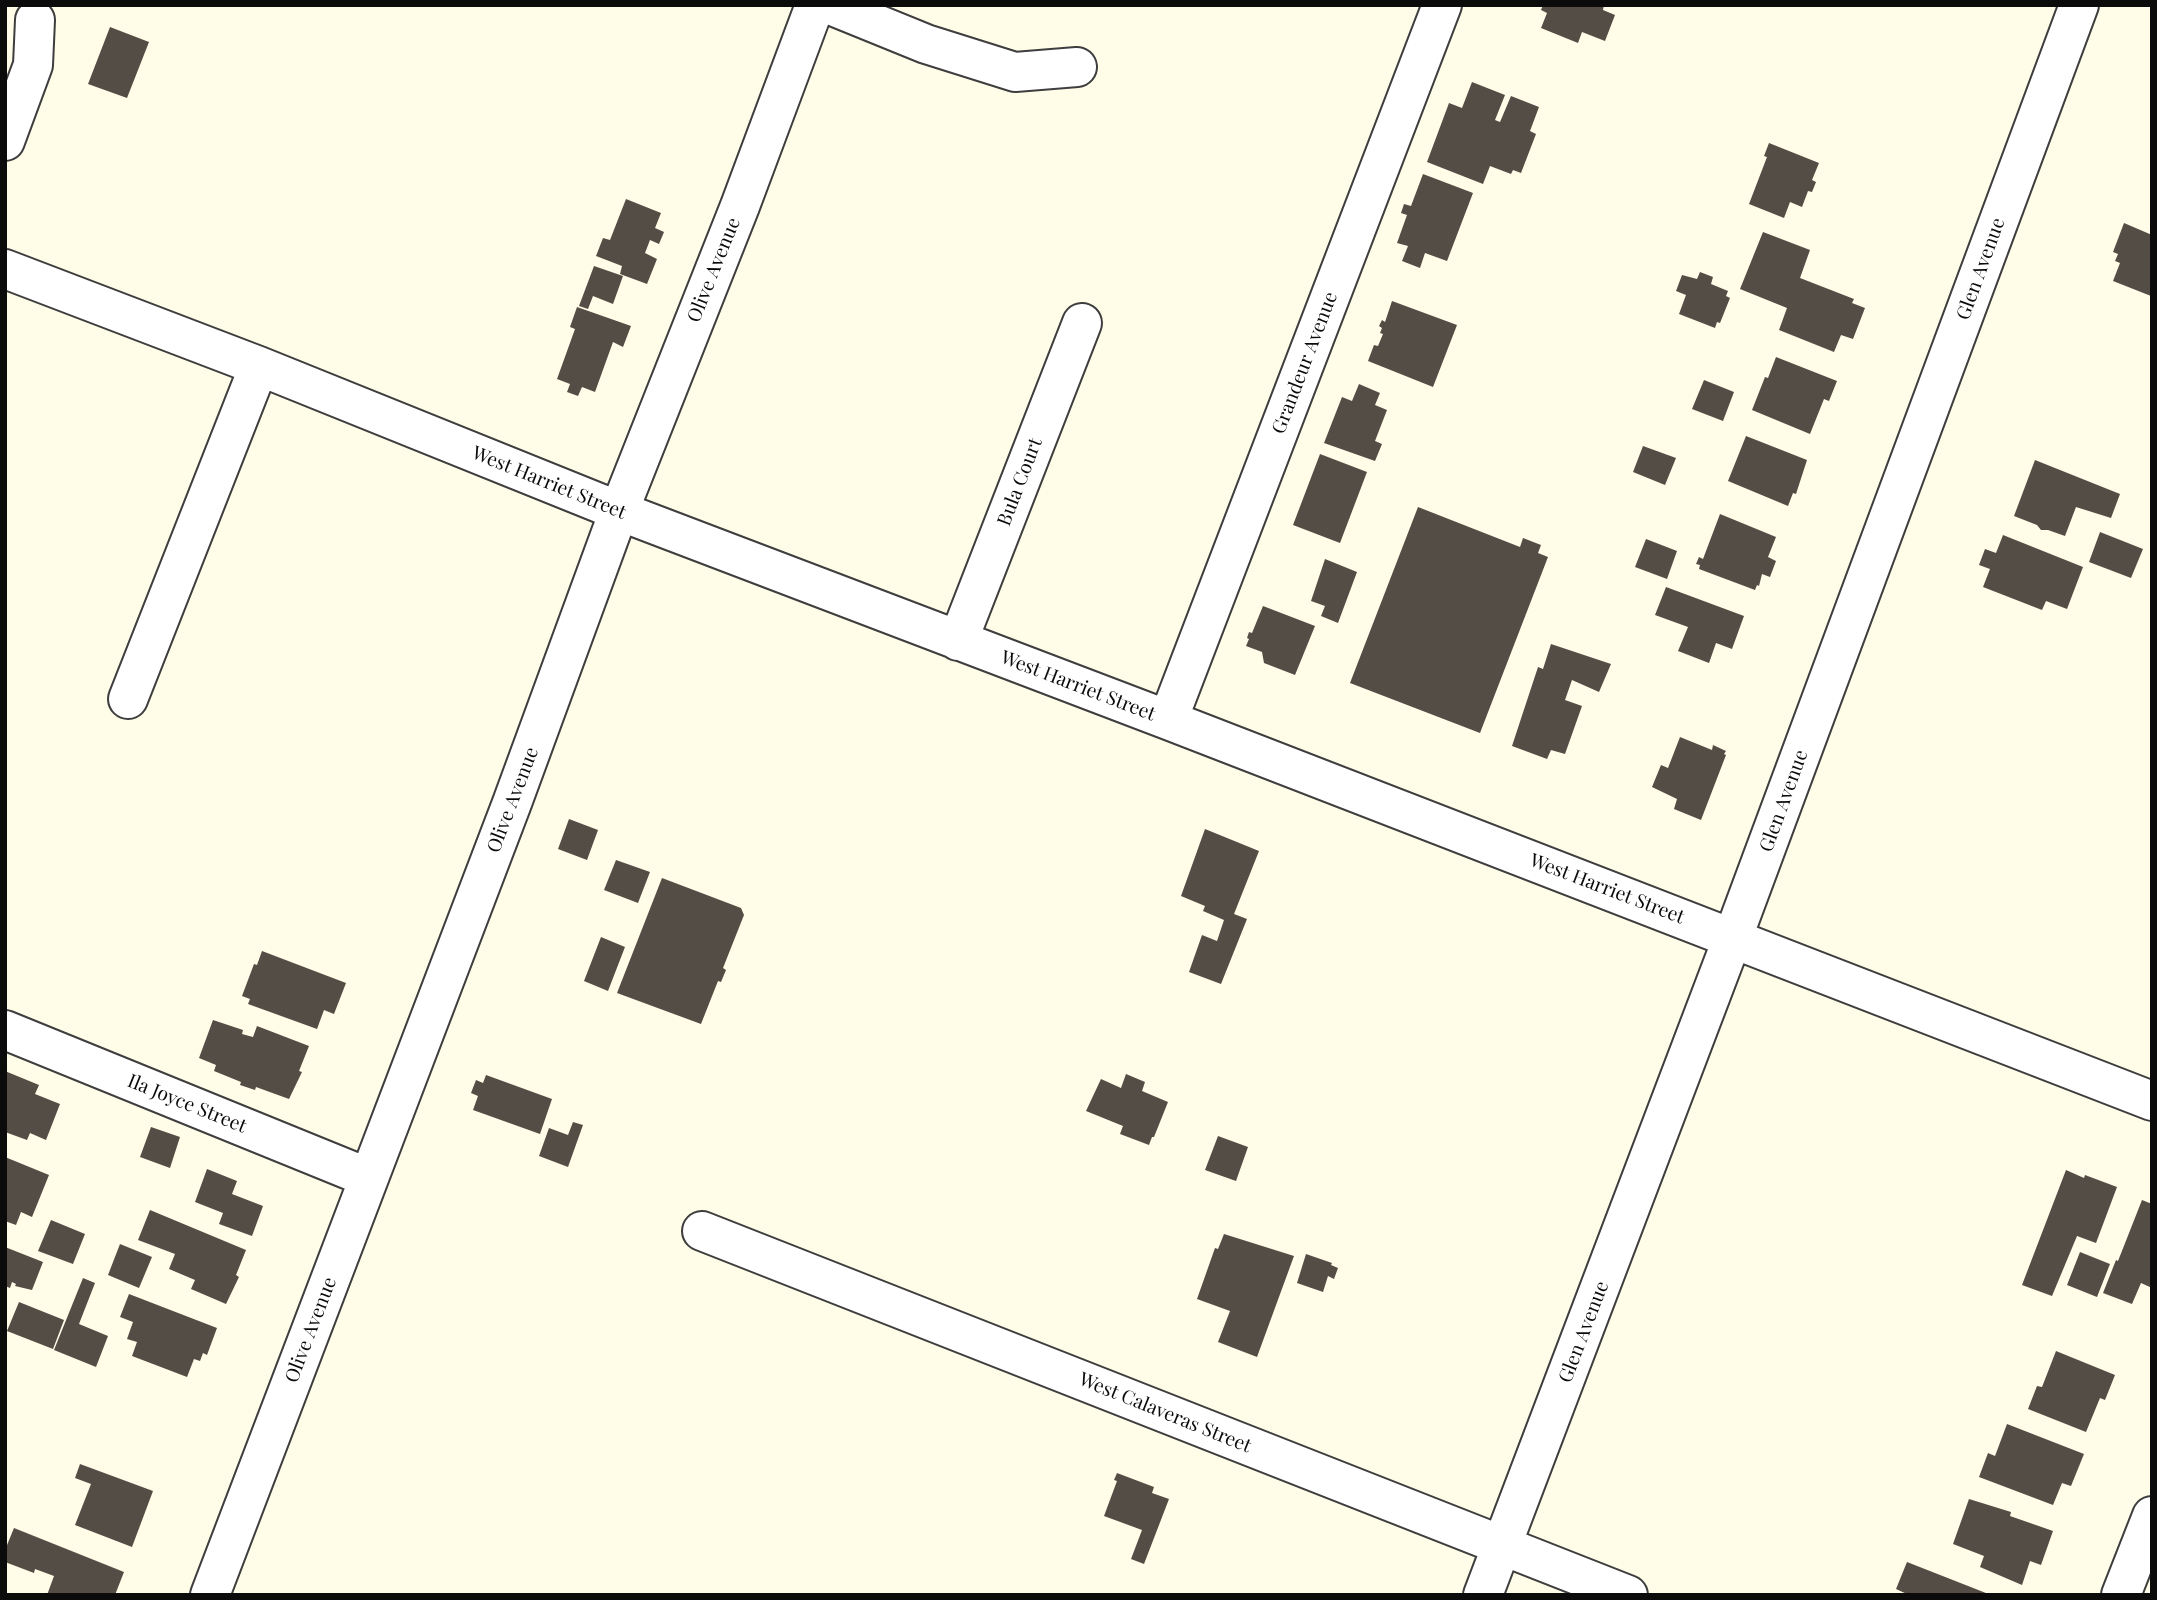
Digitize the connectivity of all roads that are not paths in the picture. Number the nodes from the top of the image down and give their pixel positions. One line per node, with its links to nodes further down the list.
1 (816, 5): 11 (street, Olive Avenue)
2 (830, 5): 6 (street)
3 (1442, 5): 14 (street, Grandeur Avenue)
4 (2079, 5): 15 (street, Glen Avenue)
5 (35, 20): 7 (street)
6 (1077, 67)
7 (5, 141)
8 (5, 269): 10 (street, West Harriet Street)
9 (1082, 323): 12 (street, Bula Court)
10 (259, 366): 11 (street, West Harriet Street); 13 (street)
11 (619, 511): 12 (street, West Harriet Street); 18 (street, Olive Avenue)
12 (958, 641): 14 (street, West Harriet Street)
13 (128, 699)
14 (1168, 720): 15 (street, West Harriet Street)
15 (1733, 937): 17 (street, West Harriet Street); 21 (street, Glen Avenue)
16 (5, 1030): 18 (street, Ila Joyce Street)
17 (2152, 1101)
18 (369, 1178): 22 (street, Olive Avenue)
19 (702, 1230): 21 (street, West Calaveras Street)
20 (2152, 1516): 25 (street)
21 (1503, 1546): 23 (street, Glen Avenue); 24 (street, West Calaveras Street)
22 (210, 1595)
23 (1483, 1595)
24 (1628, 1595)
25 (2121, 1595)

